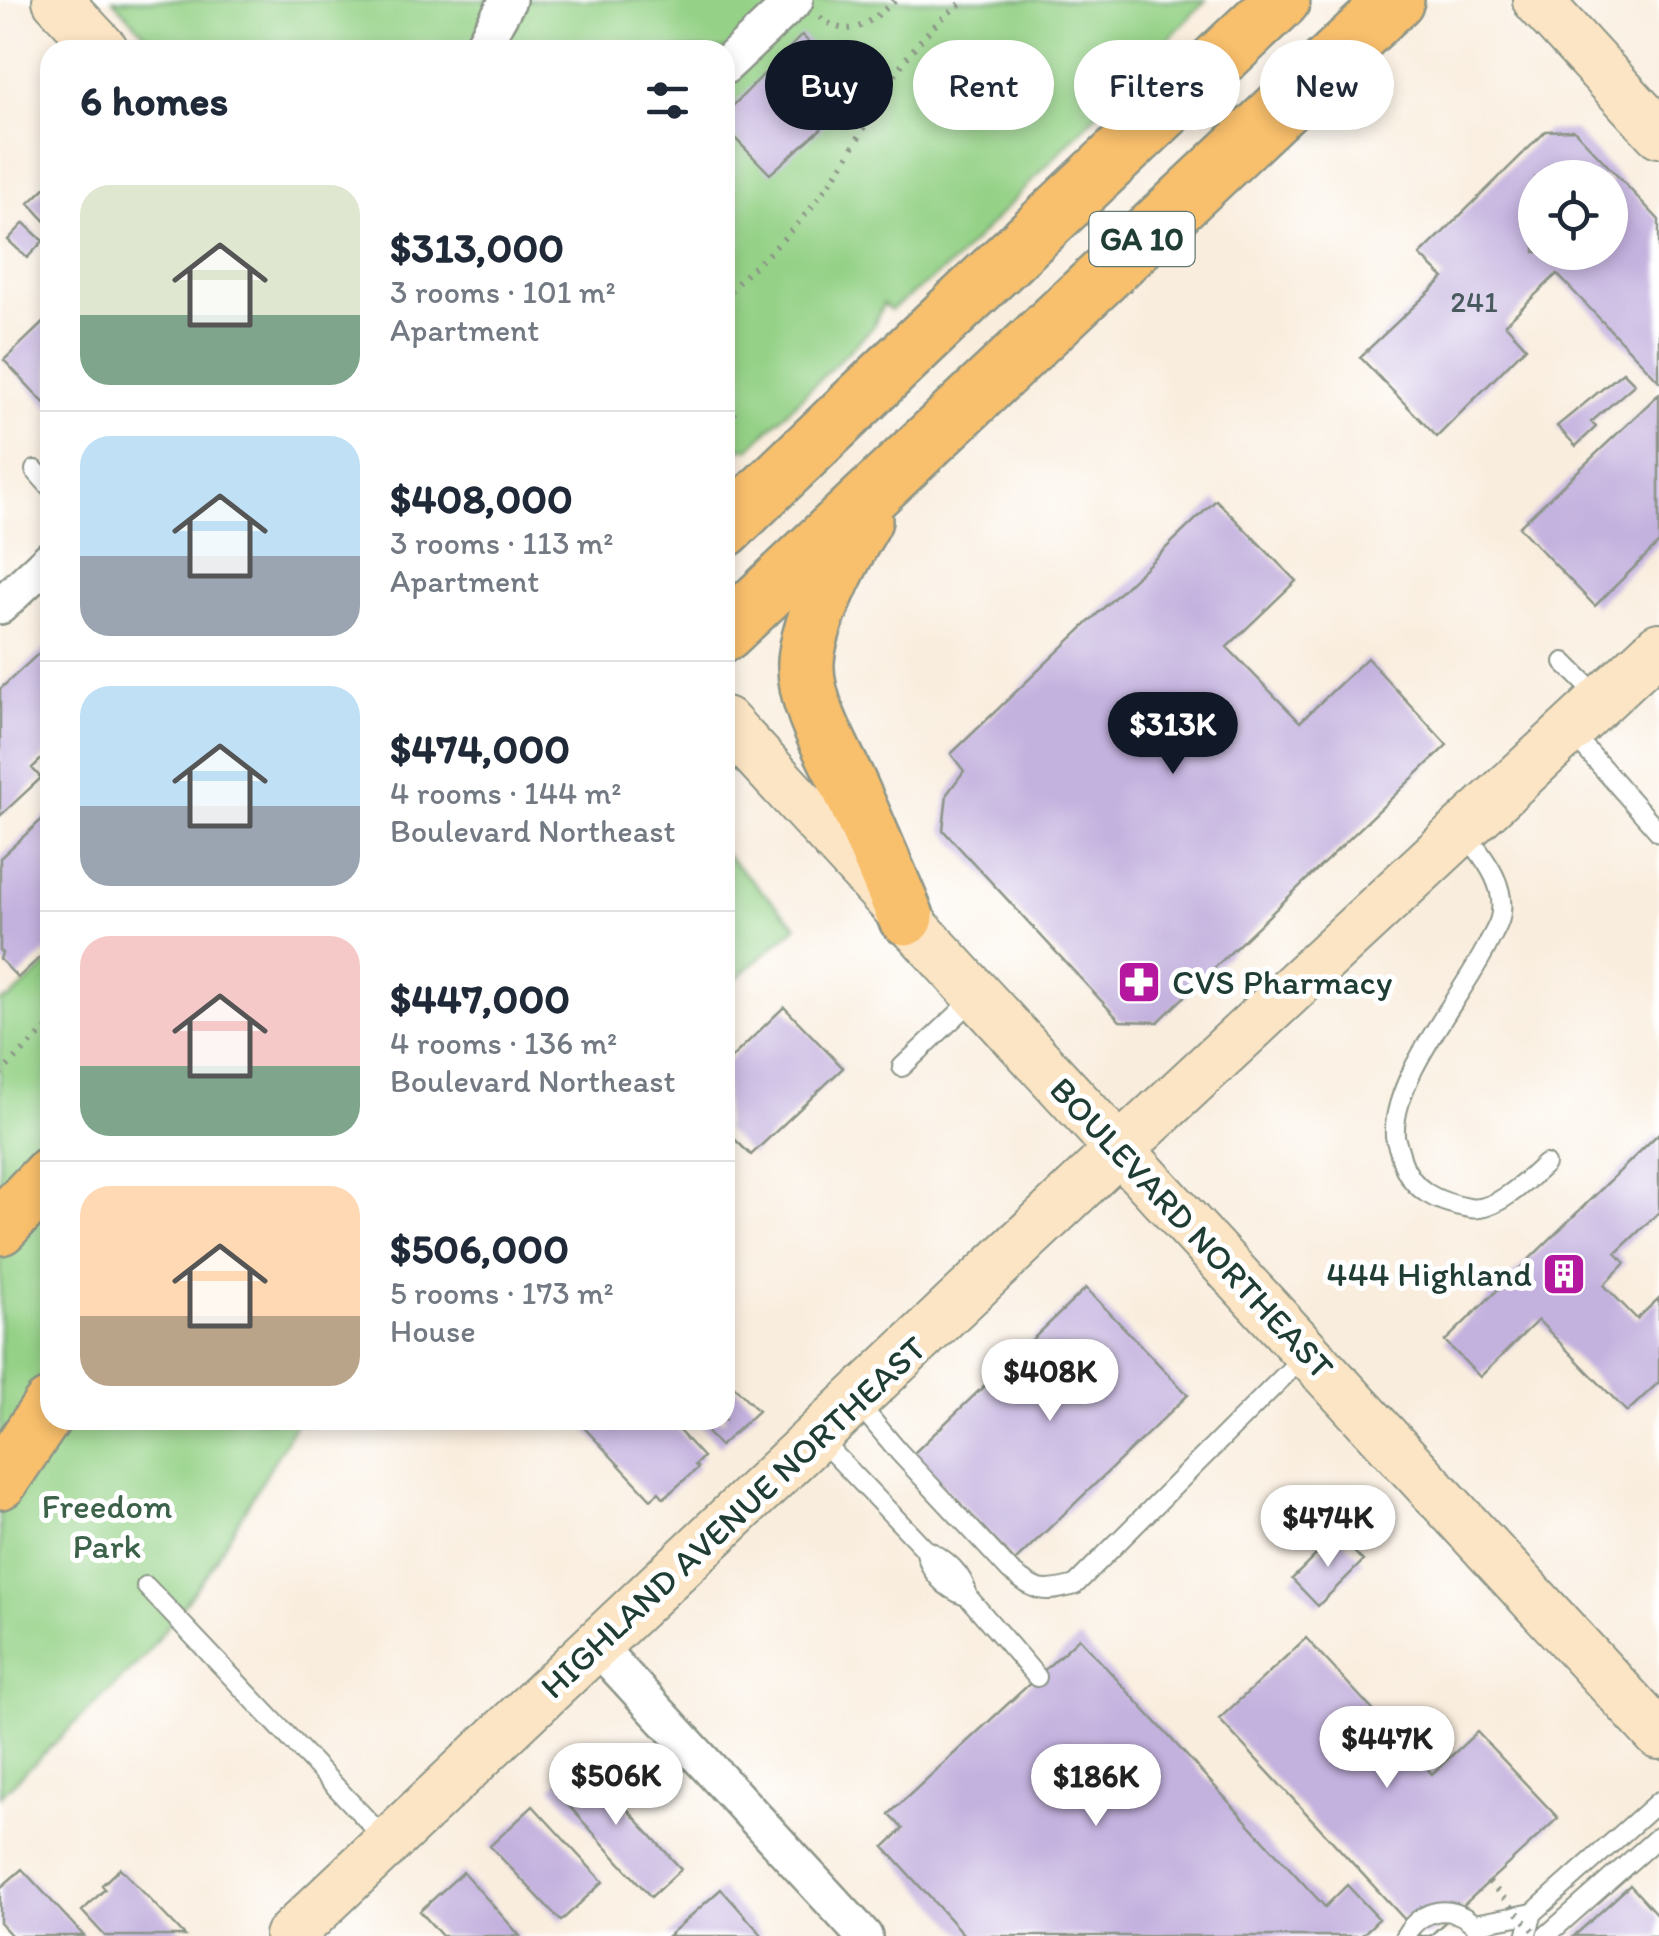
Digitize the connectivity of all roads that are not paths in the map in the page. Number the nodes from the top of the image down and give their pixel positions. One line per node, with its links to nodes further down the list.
1 (57, 0): 7 (main road)
2 (508, 0): 8 (street)
3 (1282, 0): 11 (highway, GA 10)
4 (1396, 0): 14 (highway, GA 10)
5 (803, 4): 9 (street)
6 (1546, 10): 10 (main road)
7 (95, 40)
8 (486, 40)
9 (735, 58)
10 (1659, 133)
11 (810, 448): 15 (highway); 16 (highway, GA 10)
12 (35, 470): 13 (lane)
13 (40, 476)
14 (889, 478): 19 (highway, GA 10); 26 (highway)
15 (735, 482)
16 (735, 520)
17 (40, 569): 18 (street)
18 (0, 606)
19 (735, 624)
20 (1659, 647): 22 (main road, HIGHLAND AVENUE NORTHEAST)
21 (1564, 662): 22 (lane)
22 (1586, 715): 24 (main road, HIGHLAND AVENUE NORTHEAST); 25 (lane)
23 (735, 732): 26 (main road, BOULEVARD NORTHEAST)
24 (1463, 830): 29 (main road, HIGHLAND AVENUE NORTHEAST); 30 (lane)
25 (1659, 832)
26 (906, 917): 27 (main road, BOULEVARD NORTHEAST)
27 (978, 995): 28 (lane); 29 (main road, BOULEVARD NORTHEAST)
28 (902, 1068)
29 (1120, 1149): 33 (main road, BOULEVARD NORTHEAST); 34 (main road, HIGHLAND AVENUE NORTHEAST)
30 (1545, 1164)
31 (40, 1186): 32 (highway)
32 (0, 1227)
33 (1308, 1353): 34 (lane); 41 (main road, BOULEVARD NORTHEAST)
34 (856, 1401): 36 (main road, HIGHLAND AVENUE NORTHEAST)
35 (40, 1422): 37 (highway)
36 (818, 1436): 39 (main road, HIGHLAND AVENUE NORTHEAST); 40 (lane)
37 (0, 1481)
38 (146, 1586): 44 (lane)
39 (596, 1645): 44 (main road, HIGHLAND AVENUE NORTHEAST); 48 (street)
40 (1037, 1676)
41 (1659, 1734)
42 (1659, 1801): 45 (lane)
43 (1659, 1836): 51 (lane)
44 (388, 1842): 47 (main road, HIGHLAND AVENUE NORTHEAST)
45 (1533, 1913): 46 (lane); 50 (lane)
46 (1478, 1930): 49 (lane)
47 (289, 1936)
48 (864, 1936)
49 (1406, 1936)
50 (1526, 1936)
51 (1543, 1936)

